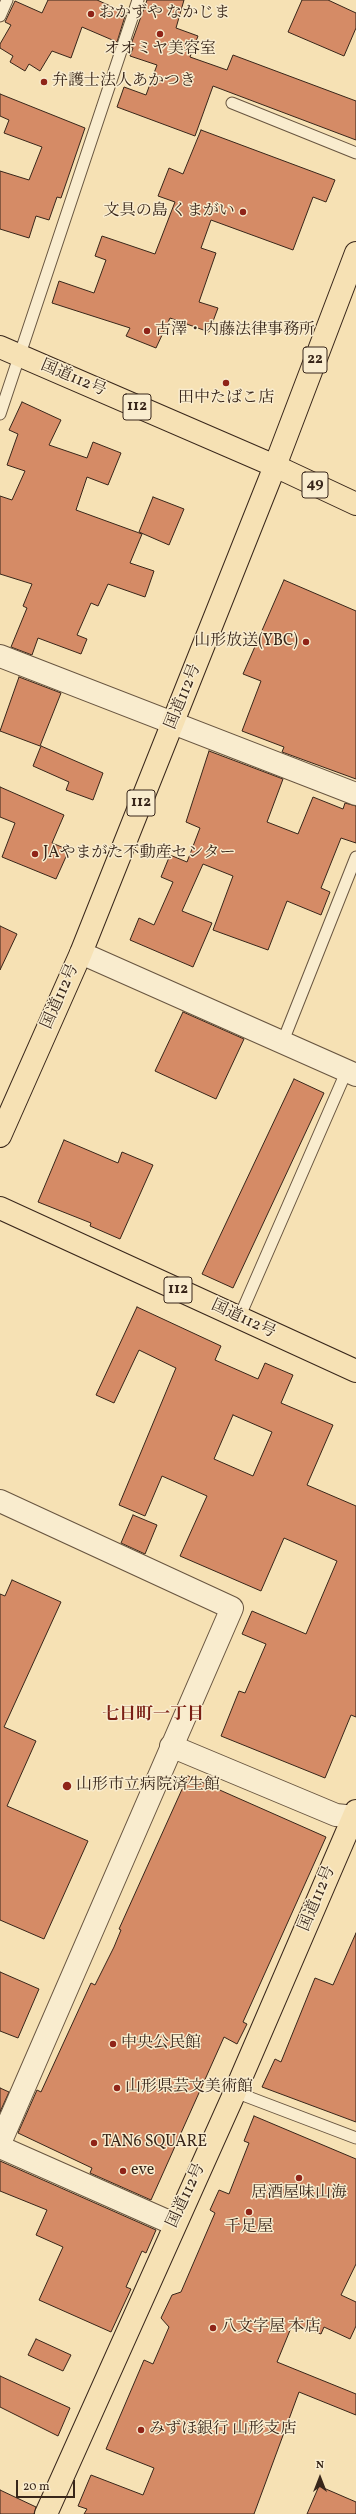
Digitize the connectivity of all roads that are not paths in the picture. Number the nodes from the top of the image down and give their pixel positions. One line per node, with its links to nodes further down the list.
1 (7, 0): 3 (lane)
2 (138, 0): 8 (lane)
3 (0, 16)
4 (232, 103): 5 (lane)
5 (356, 153)
6 (356, 253): 10 (main road, 22)
7 (0, 347): 8 (main road, 国道112号 / 112)
8 (20, 356): 9 (lane); 10 (main road, 国道112号 / 112)
9 (0, 414)
10 (275, 466): 11 (main road, 49); 13 (main road, 国道112号 / 112)
11 (356, 504)
12 (0, 656): 13 (street)
13 (173, 724): 14 (street); 16 (main road, 国道112号 / 112)
14 (356, 794)
15 (356, 858): 17 (lane)
16 (81, 953): 17 (street); 19 (main road, 国道112号 / 112)
17 (283, 1041): 18 (street)
18 (352, 1073): 21 (lane)
19 (0, 1136)
20 (0, 1208): 21 (main road, 国道112号 / 112)
21 (239, 1318): 22 (main road, 国道112号 / 112)
22 (356, 1371)
23 (0, 1501): 24 (street)
24 (171, 1746): 25 (street); 28 (street)
25 (355, 1815): 26 (main road, 国道112号)
26 (235, 2092): 27 (lane); 30 (main road, 国道112号)
27 (356, 2138)
28 (0, 2144)
29 (0, 2147): 30 (street)
30 (174, 2224): 31 (main road, 国道112号)
31 (46, 2514)

